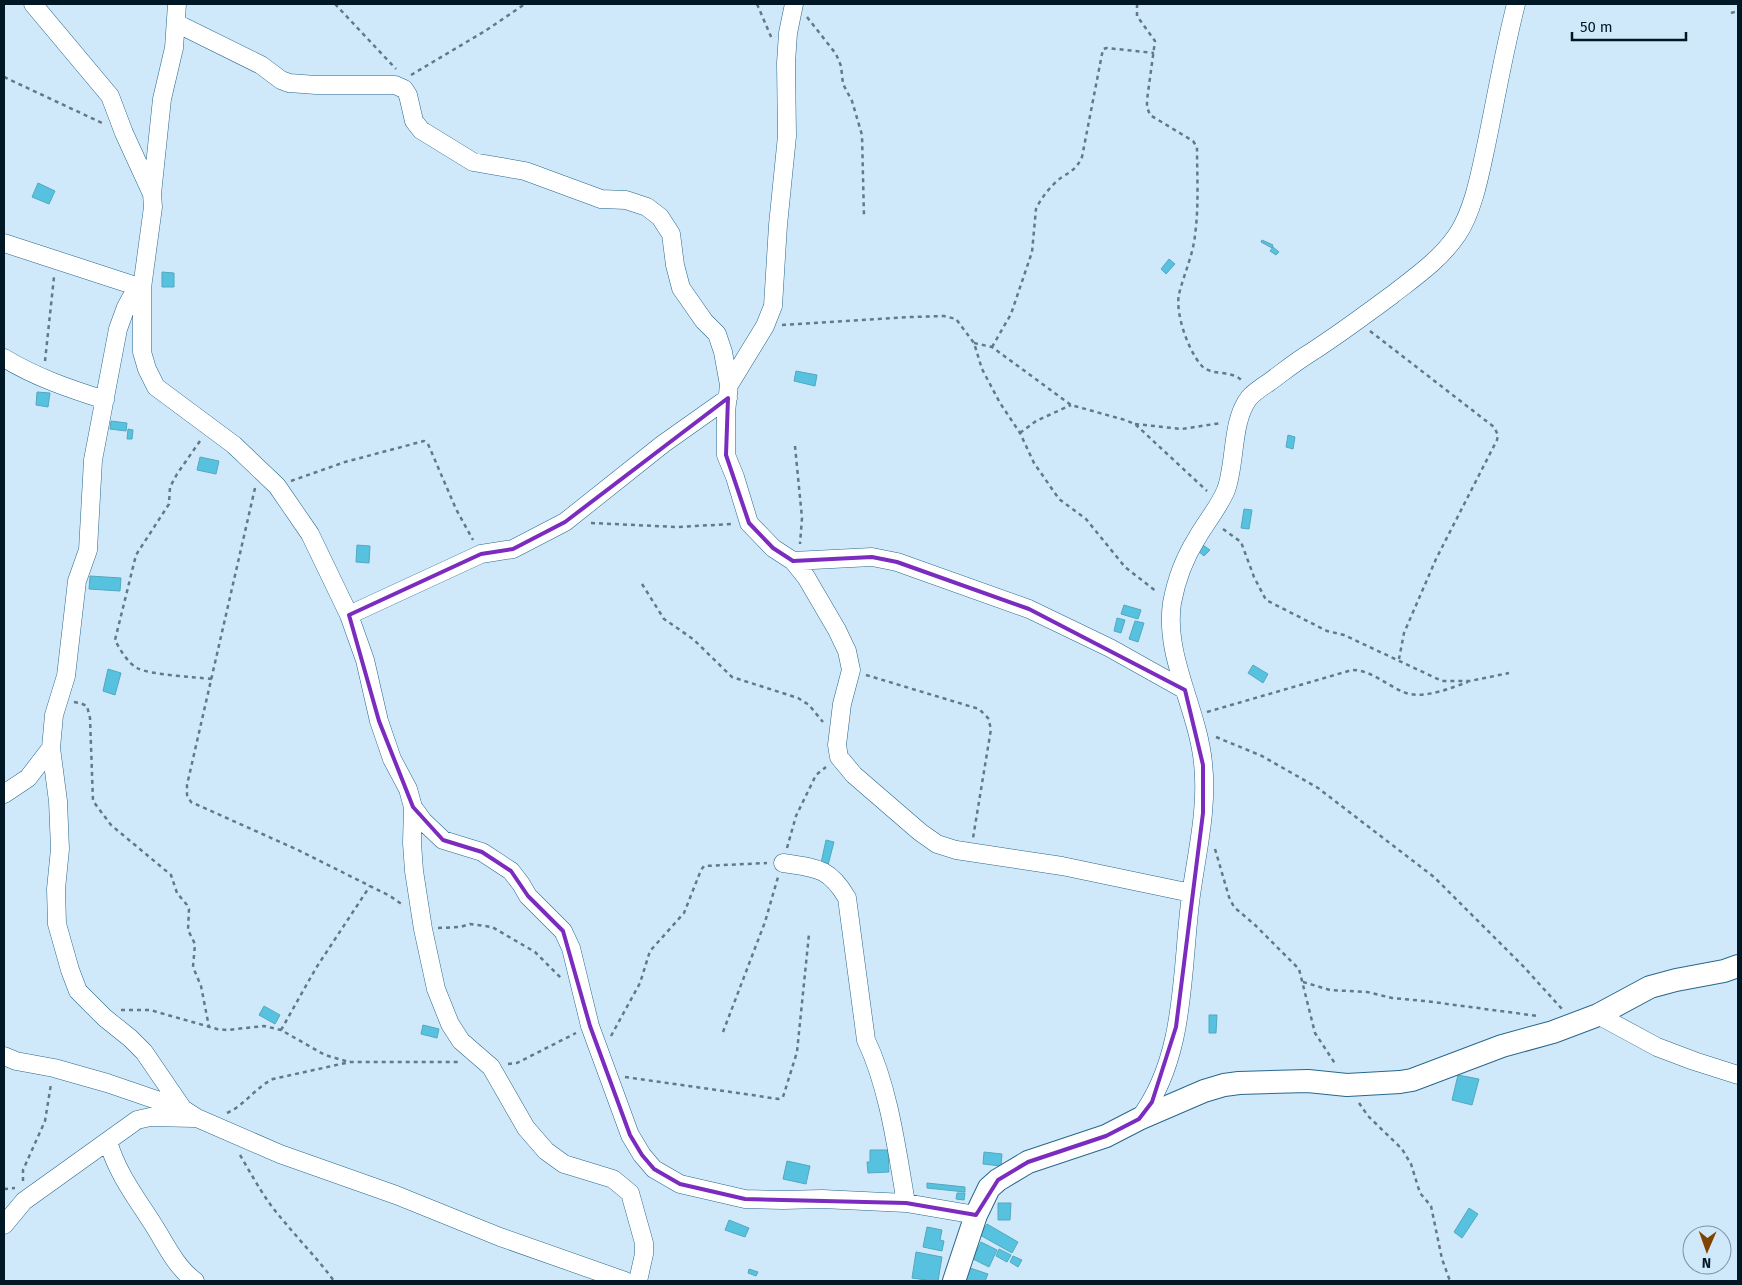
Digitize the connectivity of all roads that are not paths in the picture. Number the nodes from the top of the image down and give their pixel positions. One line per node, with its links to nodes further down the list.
1 (33, 4): 6 (street)
2 (177, 4): 5 (street)
3 (1516, 4): 14 (street)
4 (799, 6): 10 (street)
5 (176, 23): 6 (street); 10 (street)
6 (152, 194): 8 (street)
7 (4, 243): 8 (street)
8 (140, 288): 11 (street); 13 (street)
9 (4, 358): 11 (street)
10 (729, 392): 12 (street); 13 (street)
11 (105, 400): 15 (street)
12 (796, 561): 14 (street); 19 (street)
13 (349, 615): 17 (street)
14 (1185, 690): 19 (street)
15 (51, 748): 16 (street); 24 (street)
16 (4, 794)
17 (413, 808): 27 (street); 32 (street)
18 (782, 863): 27 (street)
19 (1191, 893): 25 (street)
20 (1738, 966): 21 (street)
21 (1598, 1015): 23 (street); 25 (street)
22 (4, 1056): 24 (street)
23 (1738, 1075)
24 (195, 1116): 26 (street); 31 (street)
25 (1139, 1120): 28 (street)
26 (108, 1142): 29 (street); 30 (street)
27 (906, 1203): 28 (street)
28 (976, 1215): 33 (street)
29 (4, 1225)
30 (194, 1281)
31 (625, 1281)
32 (638, 1281)
33 (954, 1281)

